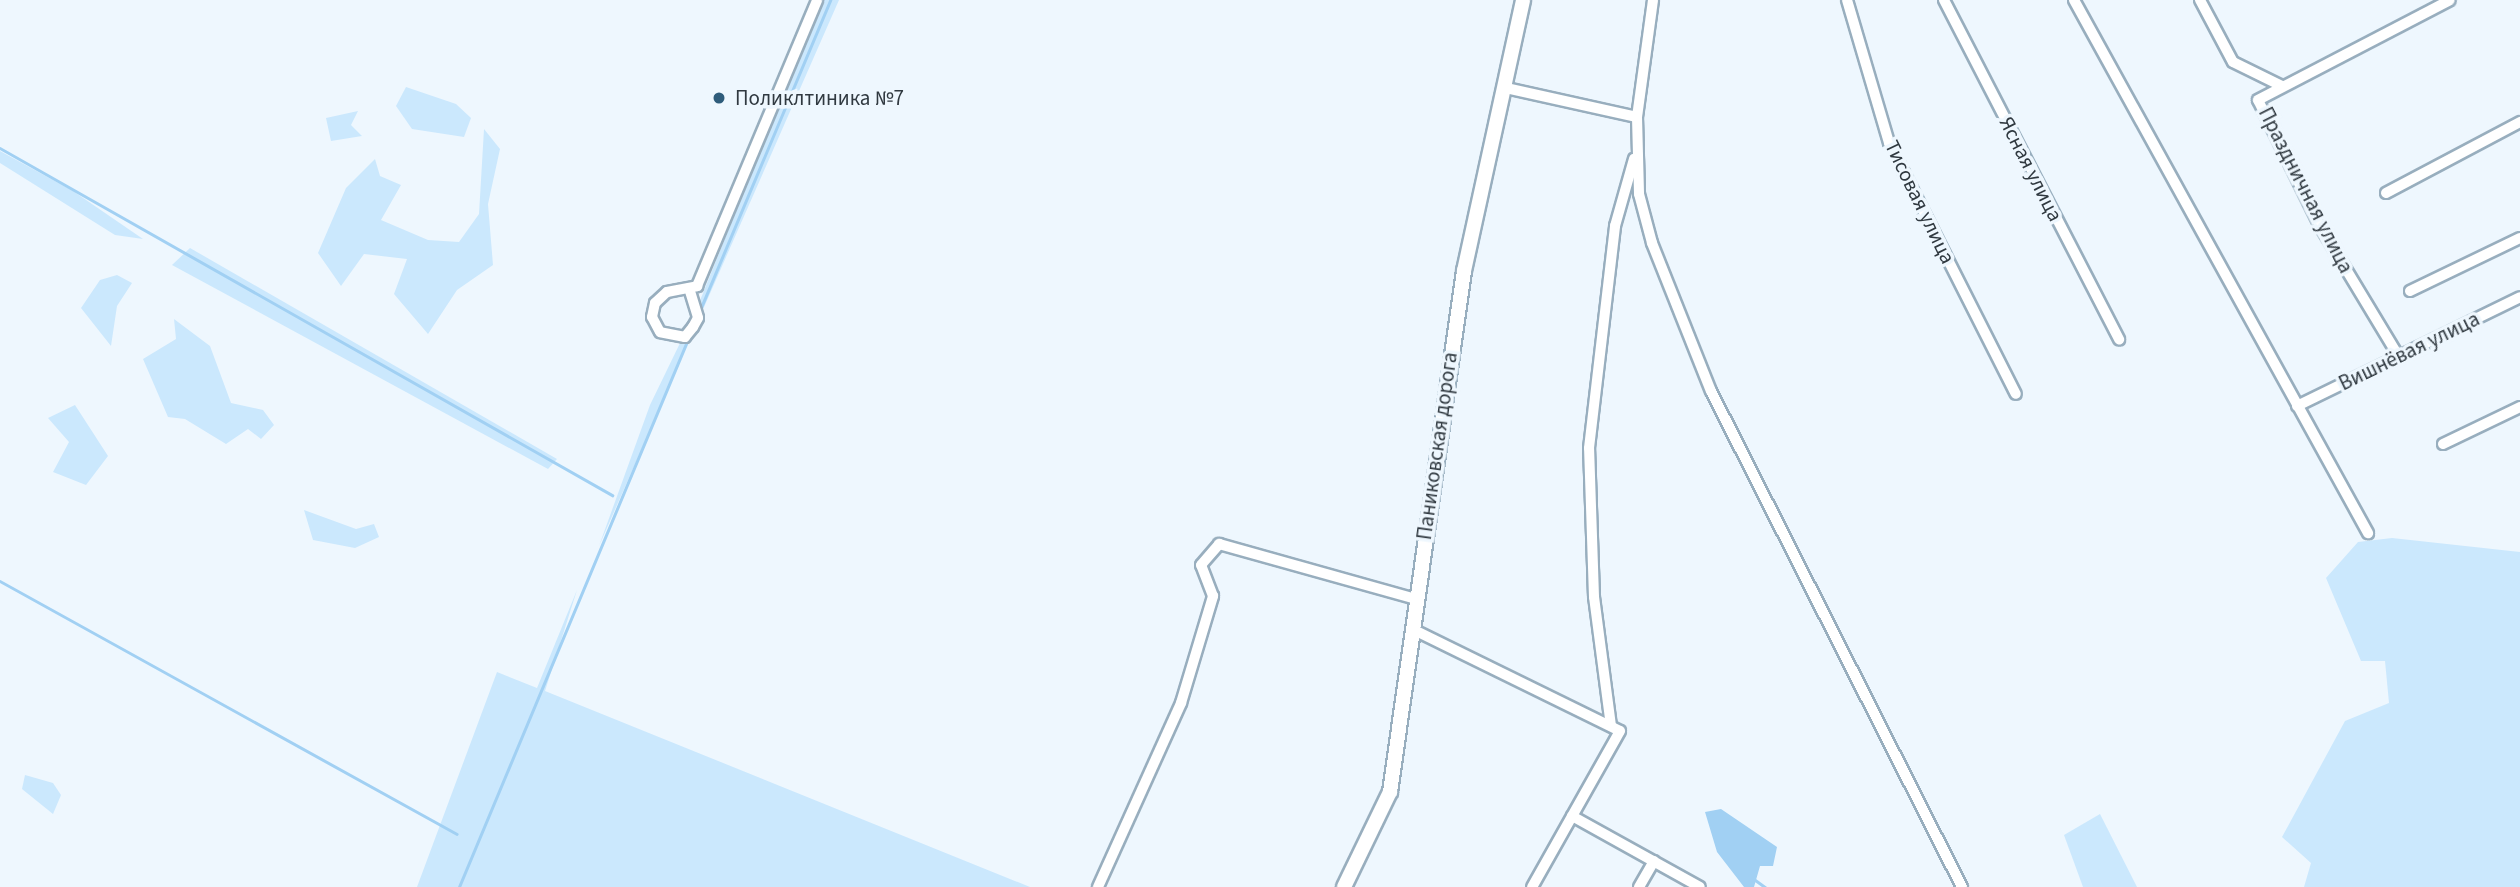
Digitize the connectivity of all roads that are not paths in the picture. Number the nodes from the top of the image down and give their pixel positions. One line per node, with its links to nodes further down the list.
1 (817, 0): 16 (street)
2 (1523, 0): 10 (street, Паниковская дорога)
3 (1653, 0): 11 (street)
4 (1847, 0): 21 (street, Тисовая улица)
5 (1944, 0): 19 (street, Ясная улица)
6 (2074, 0): 22 (street)
7 (2200, 0): 9 (street)
8 (2450, 0): 9 (street, Праздничная улица)
9 (2281, 86): 20 (street, Праздничная улица)
10 (1506, 89): 11 (street); 26 (street, Паниковская дорога)
11 (1637, 117): 13 (street)
12 (2520, 122): 14 (street)
13 (1635, 153): 28 (street); 36 (street)
14 (2386, 193)
15 (2520, 238): 17 (street)
16 (689, 288): 16 (street)
17 (2410, 291)
18 (2520, 297): 20 (street, Вишнёвая улица)
19 (2119, 339)
20 (2399, 357): 22 (street, Вишнёвая улица)
21 (2017, 394)
22 (2297, 406): 25 (street)
23 (2520, 407): 24 (street)
24 (2443, 444)
25 (2368, 533)
26 (1416, 599): 27 (street, Паниковская дорога); 31 (street)
27 (1413, 630): 28 (street); 32 (street, Паниковская дорога)
28 (1611, 726): 29 (street)
29 (1572, 816): 30 (street); 33 (street)
30 (1654, 860): 34 (street); 35 (street)
31 (1098, 887)
32 (1344, 887)
33 (1532, 887)
34 (1639, 887)
35 (1700, 887)
36 (1962, 887)

